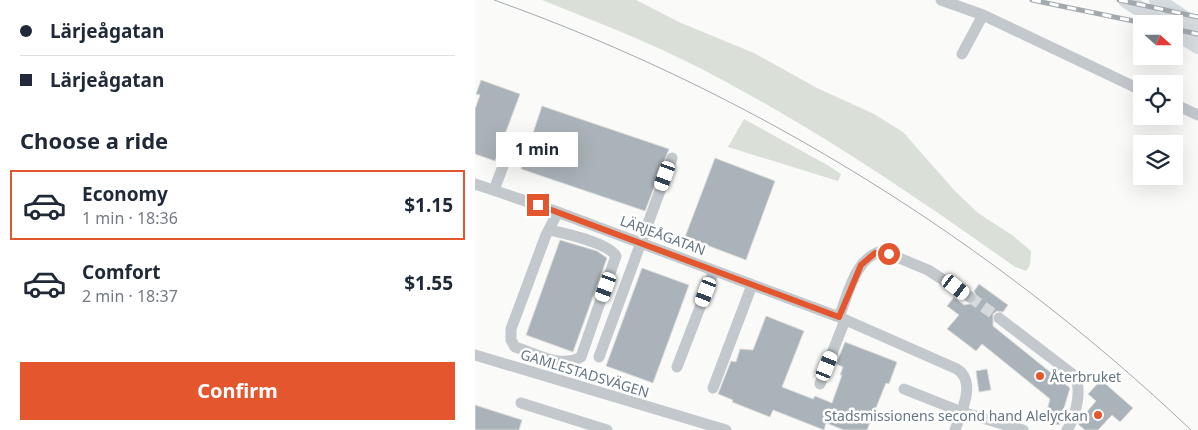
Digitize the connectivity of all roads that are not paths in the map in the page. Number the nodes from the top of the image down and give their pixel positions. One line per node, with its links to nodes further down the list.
1 (941, 0): 5 (street)
2 (1126, 0): 6 (highway)
3 (1157, 0): 7 (highway)
4 (1168, 0): 7 (highway)
5 (983, 15): 10 (street); 11 (street)
6 (1149, 15)
7 (1198, 28)
8 (1183, 37): 9 (highway)
9 (1198, 46)
10 (962, 54)
11 (1133, 86)
12 (1183, 108): 13 (street)
13 (1198, 115)
14 (672, 158): 20 (street)
15 (505, 161): 17 (street)
16 (475, 184): 17 (street, LÄRJEÅGATAN)
17 (494, 190): 18 (street, LÄRJEÅGATAN)
18 (558, 212): 19 (street); 20 (street, LÄRJEÅGATAN)
19 (550, 230): 19 (street)
20 (641, 244): 21 (street, LÄRJEÅGATAN); 27 (street)
21 (714, 271): 22 (street, LÄRJEÅGATAN); 28 (street)
22 (752, 285): 25 (street, LÄRJEÅGATAN); 30 (street)
23 (969, 297): 25 (street)
24 (999, 318): 39 (street)
25 (842, 319): 29 (street); 33 (street, LÄRJEÅGATAN)
26 (475, 355): 34 (street, GAMLESTADSVÄGEN)
27 (599, 357)
28 (677, 367)
29 (820, 384)
30 (713, 388)
31 (904, 389): 33 (street)
32 (521, 403): 35 (street)
33 (961, 412): 37 (street, LÄRJEÅGATAN); 38 (street)
34 (685, 424): 36 (street, GAMLESTADSVÄGEN)
35 (607, 430)
36 (726, 430)
37 (955, 430)
38 (1023, 430)
39 (1067, 430)

